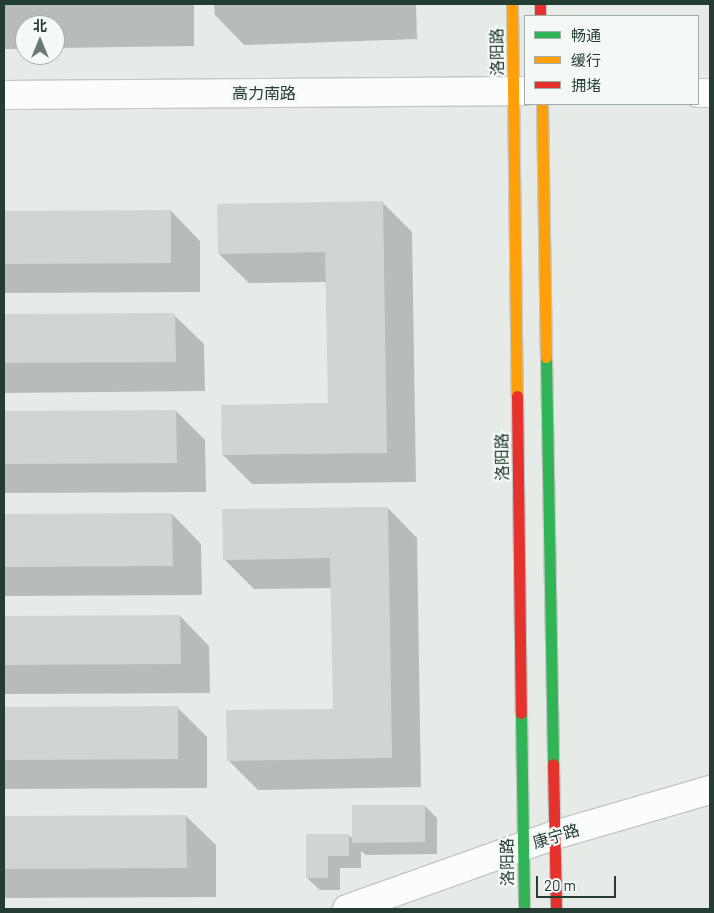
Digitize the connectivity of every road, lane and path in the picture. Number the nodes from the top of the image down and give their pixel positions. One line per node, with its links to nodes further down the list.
1 (512, 4): 2 (street, 洛阳路)
2 (519, 91): 3 (street, 高力南路); 7 (street, 洛阳路)
3 (4, 95)
4 (542, 105): 6 (street)
5 (710, 790): 6 (street, 康宁路)
6 (556, 835): 7 (street, 康宁路); 10 (street)
7 (523, 847): 8 (street, 康宁路); 9 (street, 洛阳路)
8 (346, 909)
9 (524, 909)
10 (556, 909)

